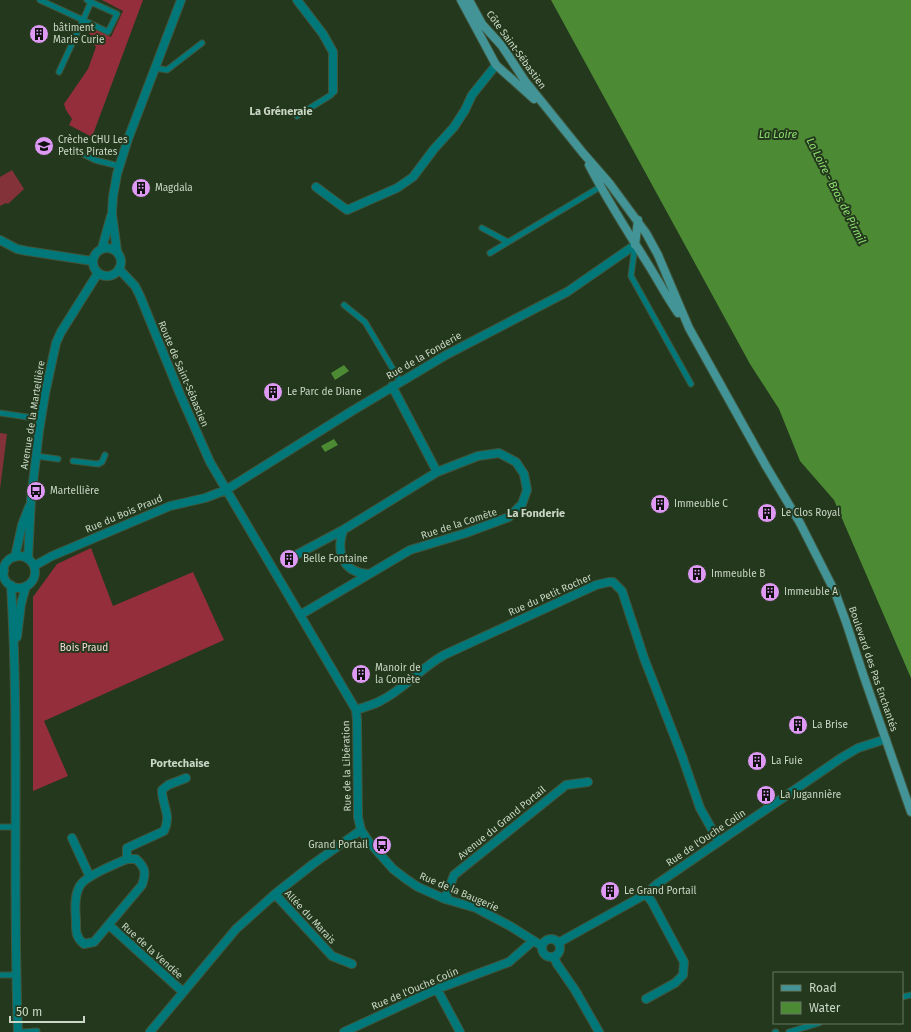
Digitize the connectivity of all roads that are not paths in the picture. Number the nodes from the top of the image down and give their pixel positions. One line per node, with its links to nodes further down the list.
1 (40, 0): 7 (lane)
2 (180, 0): 11 (street)
3 (297, 0): 13 (street)
4 (461, 0): 10 (main road, Côte Saint-Sébastien)
5 (469, 0): 9 (main road, Côte Saint-Sébastien)
6 (89, 1): 7 (lane); 7 (lane)
7 (83, 20): 12 (lane)
8 (202, 44): 11 (lane)
9 (512, 61): 10 (main road); 14 (main road, Côte Saint-Sébastien)
10 (496, 65): 14 (main road, Côte Saint-Sébastien); 20 (street)
11 (154, 68): 18 (street)
12 (59, 72)
13 (333, 91): 15 (lane)
14 (548, 111): 17 (main road, Côte Saint-Sébastien)
15 (298, 116)
16 (73, 150): 18 (lane)
17 (583, 153): 19 (main road, Côte Saint-Sébastien); 22 (main road, Côte Saint-Sébastien)
18 (119, 166): 21 (street)
19 (600, 186): 25 (lane); 26 (main road, Côte Saint-Sébastien)
20 (316, 187)
21 (112, 214): 27 (street); 28 (street)
22 (638, 220): 26 (main road); 34 (main road, Boulevard des Pas Enchantés)
23 (482, 228): 25 (lane)
24 (0, 240): 30 (street)
25 (508, 242): 29 (lane)
26 (635, 244): 34 (main road, Boulevard des Pas Enchantés); 35 (street, Rue de la Fonderie); 36 (lane)
27 (102, 248): 28 (street); 30 (street)
28 (117, 251): 31 (street)
29 (490, 253)
30 (92, 261): 32 (street)
31 (119, 269): 32 (street); 45 (street, Route de Saint-Sébastien)
32 (98, 273): 39 (street, Avenue de la Martellière)
33 (344, 305): 35 (lane)
34 (689, 328): 59 (main road, Boulevard des Pas Enchantés)
35 (400, 381): 37 (street, Rue de la Fonderie)
36 (691, 384)
37 (392, 386): 44 (street); 45 (street, Rue de la Fonderie)
38 (0, 413): 39 (lane)
39 (41, 419): 41 (street, Avenue de la Martellière)
40 (105, 455): 43 (lane)
41 (36, 456): 42 (lane); 46 (street, Avenue de la Martellière)
42 (58, 459)
43 (74, 461)
44 (437, 472): 47 (street, Rue de la Comète); 53 (street, Rue de la Comète)
45 (226, 490): 51 (street, Rue du Bois Praud); 56 (street, Rue de la Libération)
46 (31, 500): 49 (street, Avenue de la Martellière); 50 (street, Avenue de la Martellière)
47 (343, 530): 48 (street, Rue de la Comète); 53 (street)
48 (296, 555)
49 (15, 557): 50 (street); 52 (street)
50 (28, 559): 51 (street)
51 (34, 566): 55 (street)
52 (2, 572): 54 (street)
53 (368, 574): 56 (street, Rue de la Comète)
54 (11, 585): 55 (street); 57 (street)
55 (26, 586): 57 (street)
56 (300, 616): 58 (street, Rue de la Libération)
57 (14, 661): 64 (street)
58 (356, 710): 65 (street, Rue de la Libération); 67 (street, Rue du Petit Rocher)
59 (886, 738): 62 (main road, Boulevard des Pas Enchantés); 67 (street, Rue de l'Ouche Colin)
60 (186, 778): 68 (street)
61 (588, 782): 72 (street, Avenue du Grand Portail)
62 (911, 812)
63 (0, 827): 64 (lane)
64 (15, 827): 80 (street)
65 (362, 830): 70 (street); 72 (street, Rue de la Baugerie)
66 (72, 838): 69 (street)
67 (719, 842): 71 (street, Rue de l'Ouche Colin)
68 (127, 859): 69 (street, Rue de la Vendée); 73 (street, Rue de la Vendée)
69 (90, 877): 73 (street, Rue de la Vendée)
70 (275, 894): 78 (street, Allée du Marais); 82 (street)
71 (646, 894): 75 (street, Rue de l'Ouche Colin); 83 (street)
72 (445, 899): 74 (street, Rue de la Baugerie)
73 (109, 925): 82 (street, Rue de la Vendée)
74 (533, 941): 76 (street, Rue de la Baugerie); 81 (street, Rue de l'Ouche Colin)
75 (558, 943): 76 (street); 77 (street)
76 (542, 946): 77 (street)
77 (554, 957): 91 (street)
78 (352, 964)
79 (0, 975): 80 (lane)
80 (16, 975): 86 (street)
81 (437, 989): 89 (street, Rue de l'Ouche Colin); 90 (street)
82 (183, 992): 88 (street)
83 (646, 999)
84 (816, 1024): 92 (lane)
85 (37, 1031): 87 (lane)
86 (18, 1032)
87 (23, 1032)
88 (150, 1032)
89 (344, 1032)
90 (460, 1032)
91 (599, 1032)
92 (789, 1032)

